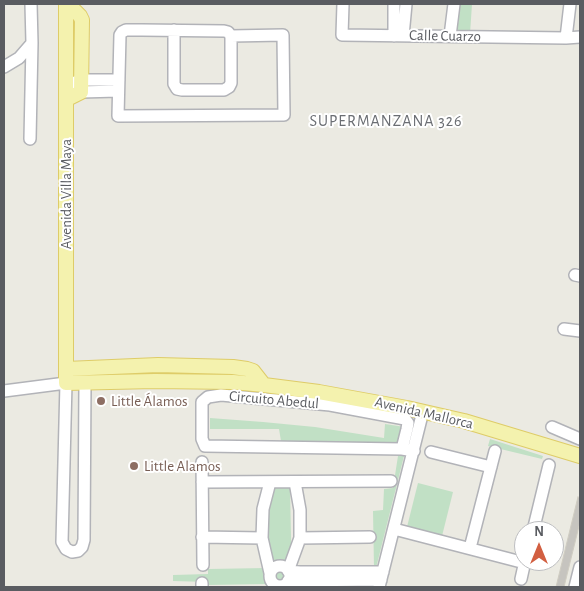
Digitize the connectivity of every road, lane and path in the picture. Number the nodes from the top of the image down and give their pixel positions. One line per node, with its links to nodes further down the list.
1 (31, 4): 14 (street)
2 (68, 4): 17 (main road, Avenida Villa Maya); 18 (main road, Avenida Villa Maya)
3 (343, 4): 10 (street, Calle Cuarzo)
4 (394, 4): 10 (street)
5 (406, 4): 10 (street)
6 (454, 4): 11 (street)
7 (570, 4): 13 (street)
8 (174, 30): 9 (street); 9 (street); 16 (street)
9 (231, 36): 16 (street)
10 (398, 36): 11 (street, Calle Cuarzo)
11 (450, 36): 13 (street, Calle Cuarzo)
12 (580, 37): 13 (street, Calle Cuarzo)
13 (566, 38)
14 (32, 43): 15 (street); 19 (street)
15 (4, 67)
16 (118, 85): 17 (street)
17 (81, 86): 18 (main road)
18 (67, 92): 22 (main road, Avenida Villa Maya)
19 (30, 140)
20 (564, 329): 21 (street)
21 (580, 331)
22 (66, 376): 23 (main road, Avenida Mallorca); 23 (street); 24 (main road); 25 (street)
23 (85, 383): 24 (main road, Avenida Mallorca)
24 (264, 385): 26 (main road, Avenida Mallorca)
25 (4, 391)
26 (424, 411): 29 (street); 32 (main road, Avenida Mallorca)
27 (552, 427): 28 (street)
28 (580, 439)
29 (408, 450): 29 (street, Circuito Abedul); 41 (street)
30 (495, 451): 35 (street)
31 (431, 452): 35 (street)
32 (580, 456)
33 (202, 462): 37 (street)
34 (550, 465): 40 (street)
35 (491, 467): 46 (street)
36 (391, 481): 39 (street)
37 (202, 482): 38 (street); 42 (street)
38 (270, 482): 39 (street); 43 (street)
39 (295, 482): 44 (street)
40 (536, 521)
41 (394, 528): 46 (street); 54 (street)
42 (202, 537): 43 (street); 48 (street)
43 (262, 538): 52 (street)
44 (300, 538): 45 (street); 53 (street)
45 (370, 538)
46 (470, 548): 47 (street)
47 (514, 559)
48 (202, 565)
49 (523, 571): 51 (street)
50 (580, 571): 55 (street)
51 (521, 579)
52 (270, 580): 53 (street)
53 (289, 580): 54 (street)
54 (382, 582)
55 (575, 587)

